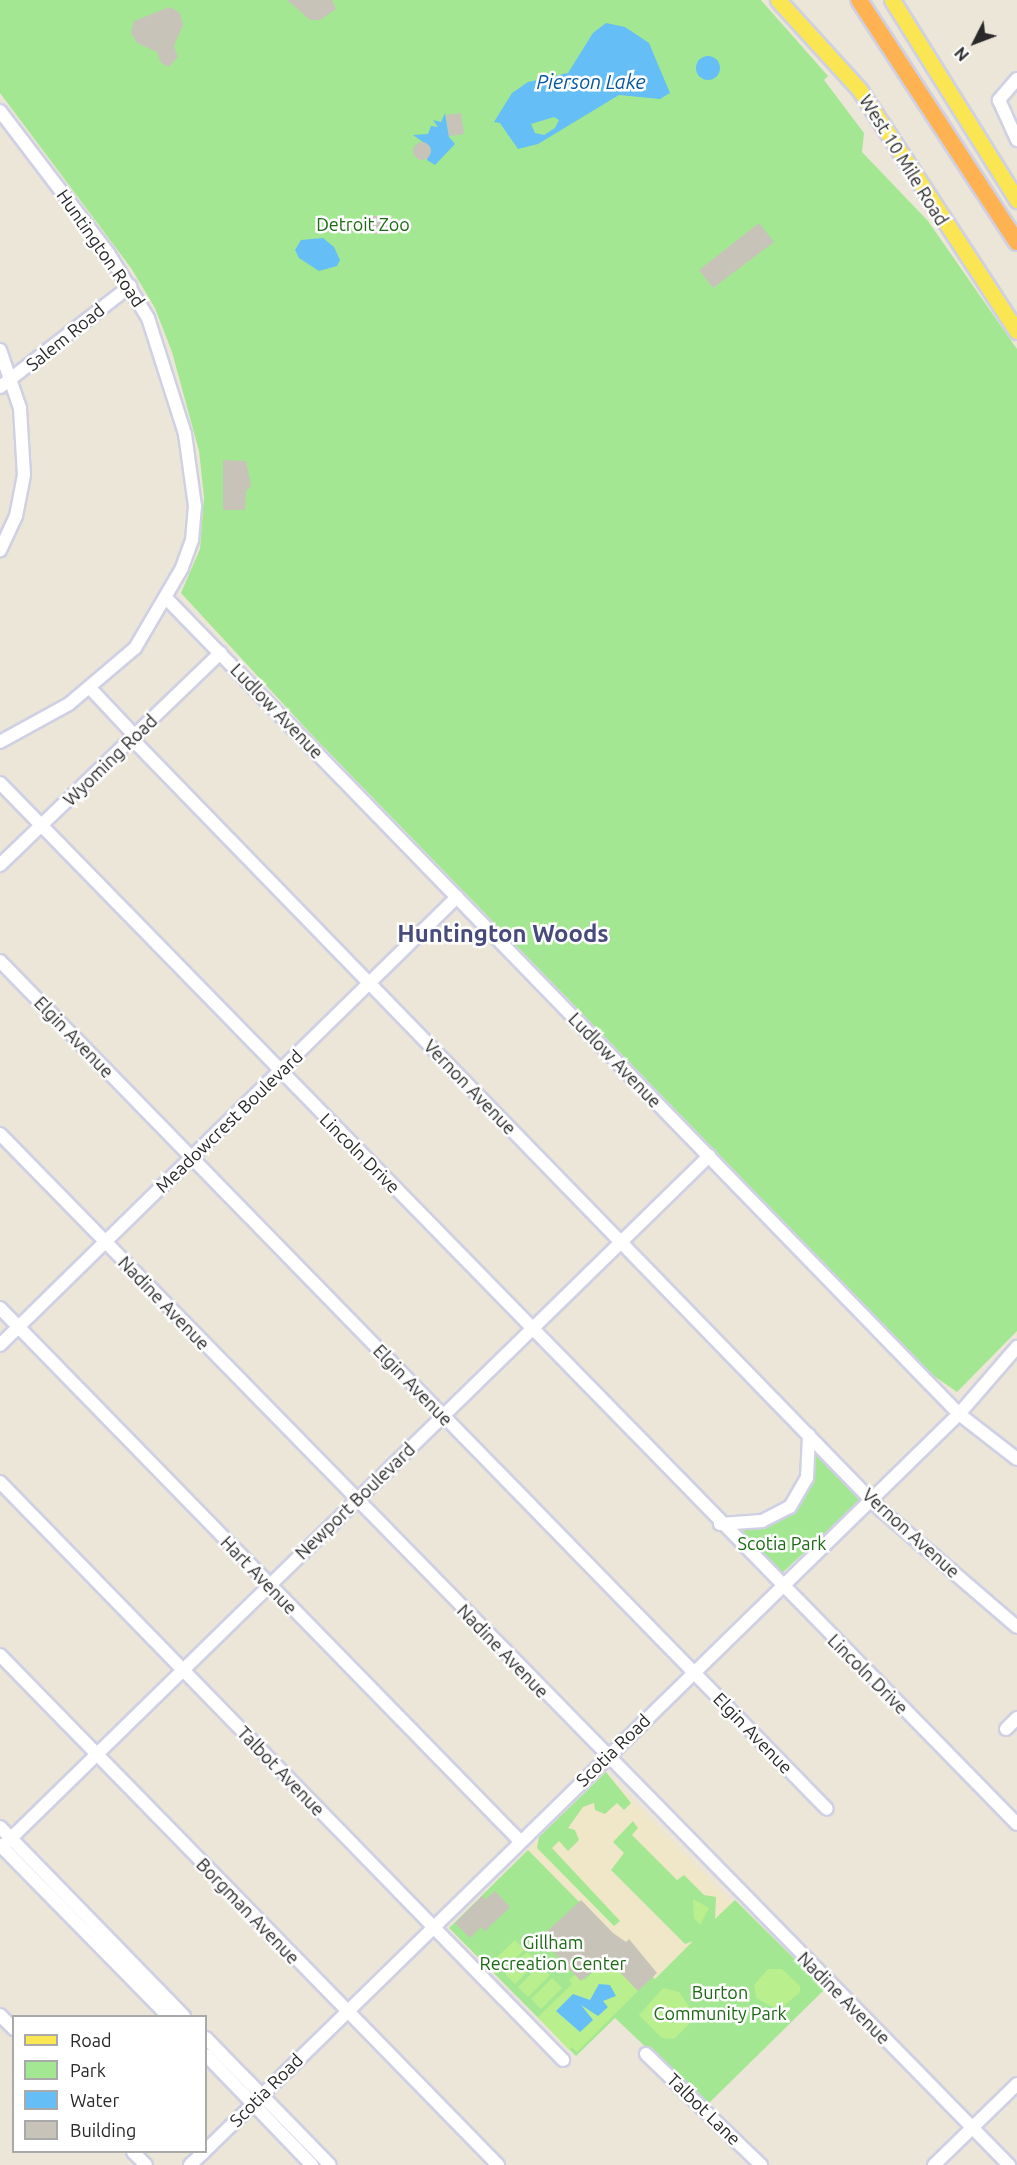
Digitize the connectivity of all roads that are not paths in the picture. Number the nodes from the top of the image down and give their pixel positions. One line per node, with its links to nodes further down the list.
1 (778, 0): 10 (main road, West 10 Mile Road)
2 (860, 0): 8 (highway)
3 (898, 3): 7 (main road)
4 (1017, 79): 6 (street)
5 (0, 111): 9 (street, Huntington Road)
6 (1017, 140)
7 (1015, 194)
8 (1017, 242)
9 (130, 286): 12 (street, Salem Road); 15 (street, Huntington Road)
10 (1017, 331)
11 (0, 350): 12 (street)
12 (13, 378): 13 (street, Salem Road); 14 (street)
13 (0, 387)
14 (0, 550)
15 (167, 599): 16 (street, Ludlow Avenue); 17 (street, Huntington Road)
16 (220, 653): 18 (street, Wyoming Road); 23 (street, Ludlow Avenue)
17 (90, 688): 18 (street, Vernon Avenue); 19 (street, Huntington Road)
18 (134, 738): 21 (street, Wyoming Road); 25 (street, Vernon Avenue)
19 (0, 742)
20 (0, 783): 21 (street, Lincoln Drive)
21 (41, 825): 22 (street, Wyoming Road); 26 (street, Lincoln Drive)
22 (0, 866)
23 (457, 897): 25 (street, Meadowcrest Boulevard); 28 (street, Ludlow Avenue)
24 (0, 961): 29 (street, Elgin Avenue)
25 (369, 984): 26 (street, Meadowcrest Boulevard); 30 (street, Vernon Avenue)
26 (280, 1071): 29 (street, Meadowcrest Boulevard); 34 (street, Lincoln Drive)
27 (0, 1134): 31 (street, Nadine Avenue)
28 (709, 1156): 30 (street, Newport Boulevard); 37 (street, Ludlow Avenue)
29 (192, 1158): 31 (street, Meadowcrest Boulevard); 38 (street, Elgin Avenue)
30 (621, 1241): 34 (street, Newport Boulevard); 39 (street, Vernon Avenue)
31 (105, 1242): 33 (street, Meadowcrest Boulevard); 43 (street, Nadine Avenue)
32 (0, 1308): 33 (street, Hart Avenue)
33 (18, 1327): 35 (street, Meadowcrest Boulevard); 45 (street, Hart Avenue)
34 (531, 1329): 38 (street, Newport Boulevard); 44 (street, Lincoln Drive)
35 (0, 1345)
36 (1017, 1347): 37 (street, Scotia Road)
37 (959, 1414): 40 (street, Ludlow Avenue); 42 (street, Scotia Road)
38 (443, 1416): 43 (street, Newport Boulevard); 50 (street, Elgin Avenue)
39 (809, 1435): 42 (street, Vernon Avenue); 44 (street)
40 (1017, 1459)
41 (0, 1482): 49 (street, Talbot Avenue)
42 (871, 1499): 46 (street, Scotia Road); 47 (street, Vernon Avenue)
43 (356, 1501): 45 (street, Newport Boulevard); 54 (street, Nadine Avenue)
44 (720, 1524): 46 (street, Lincoln Drive)
45 (269, 1585): 49 (street, Newport Boulevard); 58 (street, Hart Avenue)
46 (781, 1586): 50 (street, Scotia Road); 56 (street, Lincoln Drive)
47 (1017, 1627)
48 (0, 1655): 53 (street, Borgman Avenue)
49 (183, 1670): 53 (street, Newport Boulevard); 60 (street, Talbot Avenue)
50 (693, 1672): 54 (street, Scotia Road); 55 (street, Elgin Avenue)
51 (1017, 1718): 52 (street)
52 (1006, 1729)
53 (96, 1756): 59 (street, Newport Boulevard); 61 (street, Borgman Avenue)
54 (606, 1757): 58 (street, Scotia Road); 71 (street, Nadine Avenue)
55 (827, 1809)
56 (1017, 1824)
57 (0, 1827): 59 (street)
58 (520, 1841): 60 (street, Scotia Road)
59 (3, 1847): 62 (street)
60 (433, 1927): 61 (street, Scotia Road); 68 (street, Talbot Avenue)
61 (346, 2011): 70 (street, Scotia Road); 79 (street, Borgman Avenue)
62 (174, 2014)
63 (0, 2016): 64 (street)
64 (12, 2027)
65 (207, 2039): 70 (street)
66 (646, 2054): 80 (street, Talbot Lane)
67 (207, 2056): 70 (street)
68 (563, 2060)
69 (1017, 2084): 71 (street)
70 (257, 2099): 72 (street, Scotia Road); 77 (street); 78 (street)
71 (973, 2127): 81 (street); 82 (street, Nadine Avenue)
72 (207, 2149)
73 (135, 2153): 75 (street)
74 (203, 2153): 76 (street, Scotia Road)
75 (146, 2165)
76 (190, 2165)
77 (312, 2165)
78 (330, 2165)
79 (498, 2165)
80 (761, 2165)
81 (934, 2165)
82 (1010, 2165)

